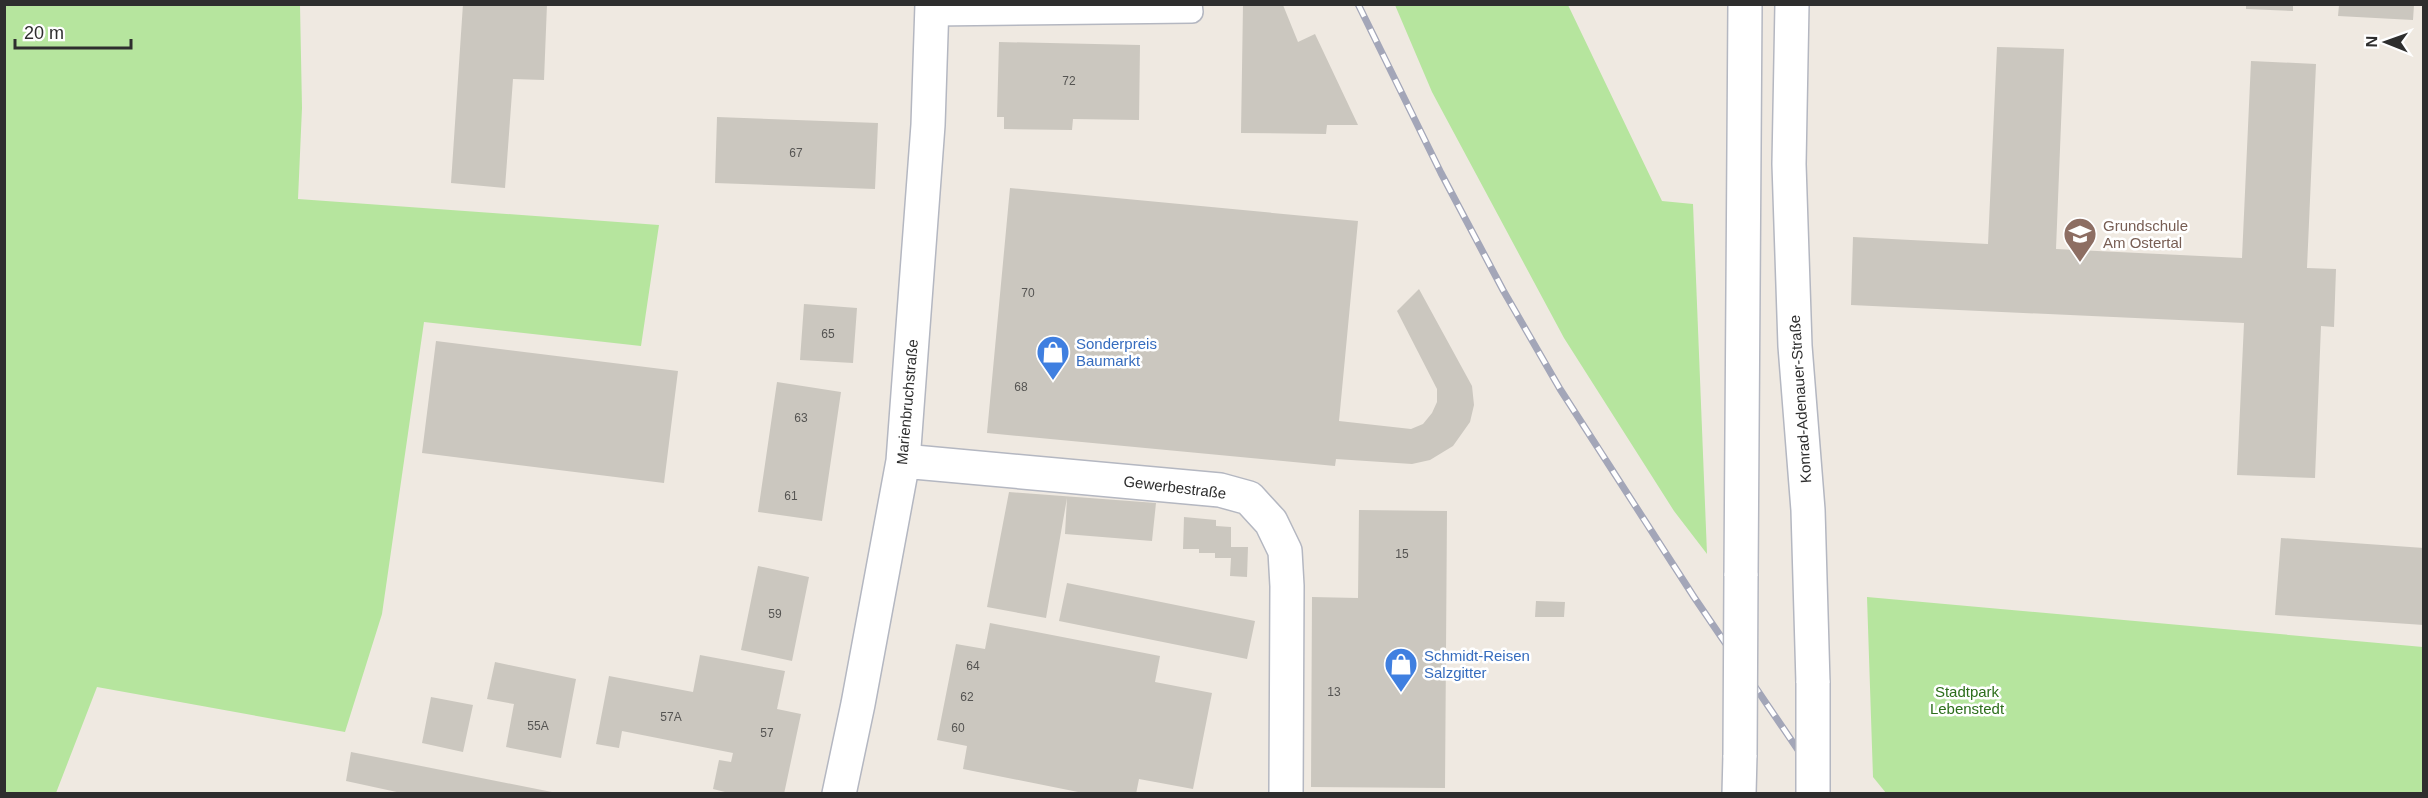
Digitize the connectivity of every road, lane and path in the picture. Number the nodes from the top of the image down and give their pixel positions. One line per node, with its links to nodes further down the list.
1 (1191, 4): 5 (lane)
2 (1744, 4): 9 (street, bridge)
3 (1792, 4): 10 (street, Konrad-Adenauer-Straße, bridge)
4 (932, 10): 5 (lane); 6 (street, Marienbruchstraße)
5 (1030, 10)
6 (903, 461): 7 (street, Marienbruchstraße); 8 (street, Gewerbestraße)
7 (839, 794)
8 (1286, 794)
9 (1739, 794)
10 (1813, 794)

